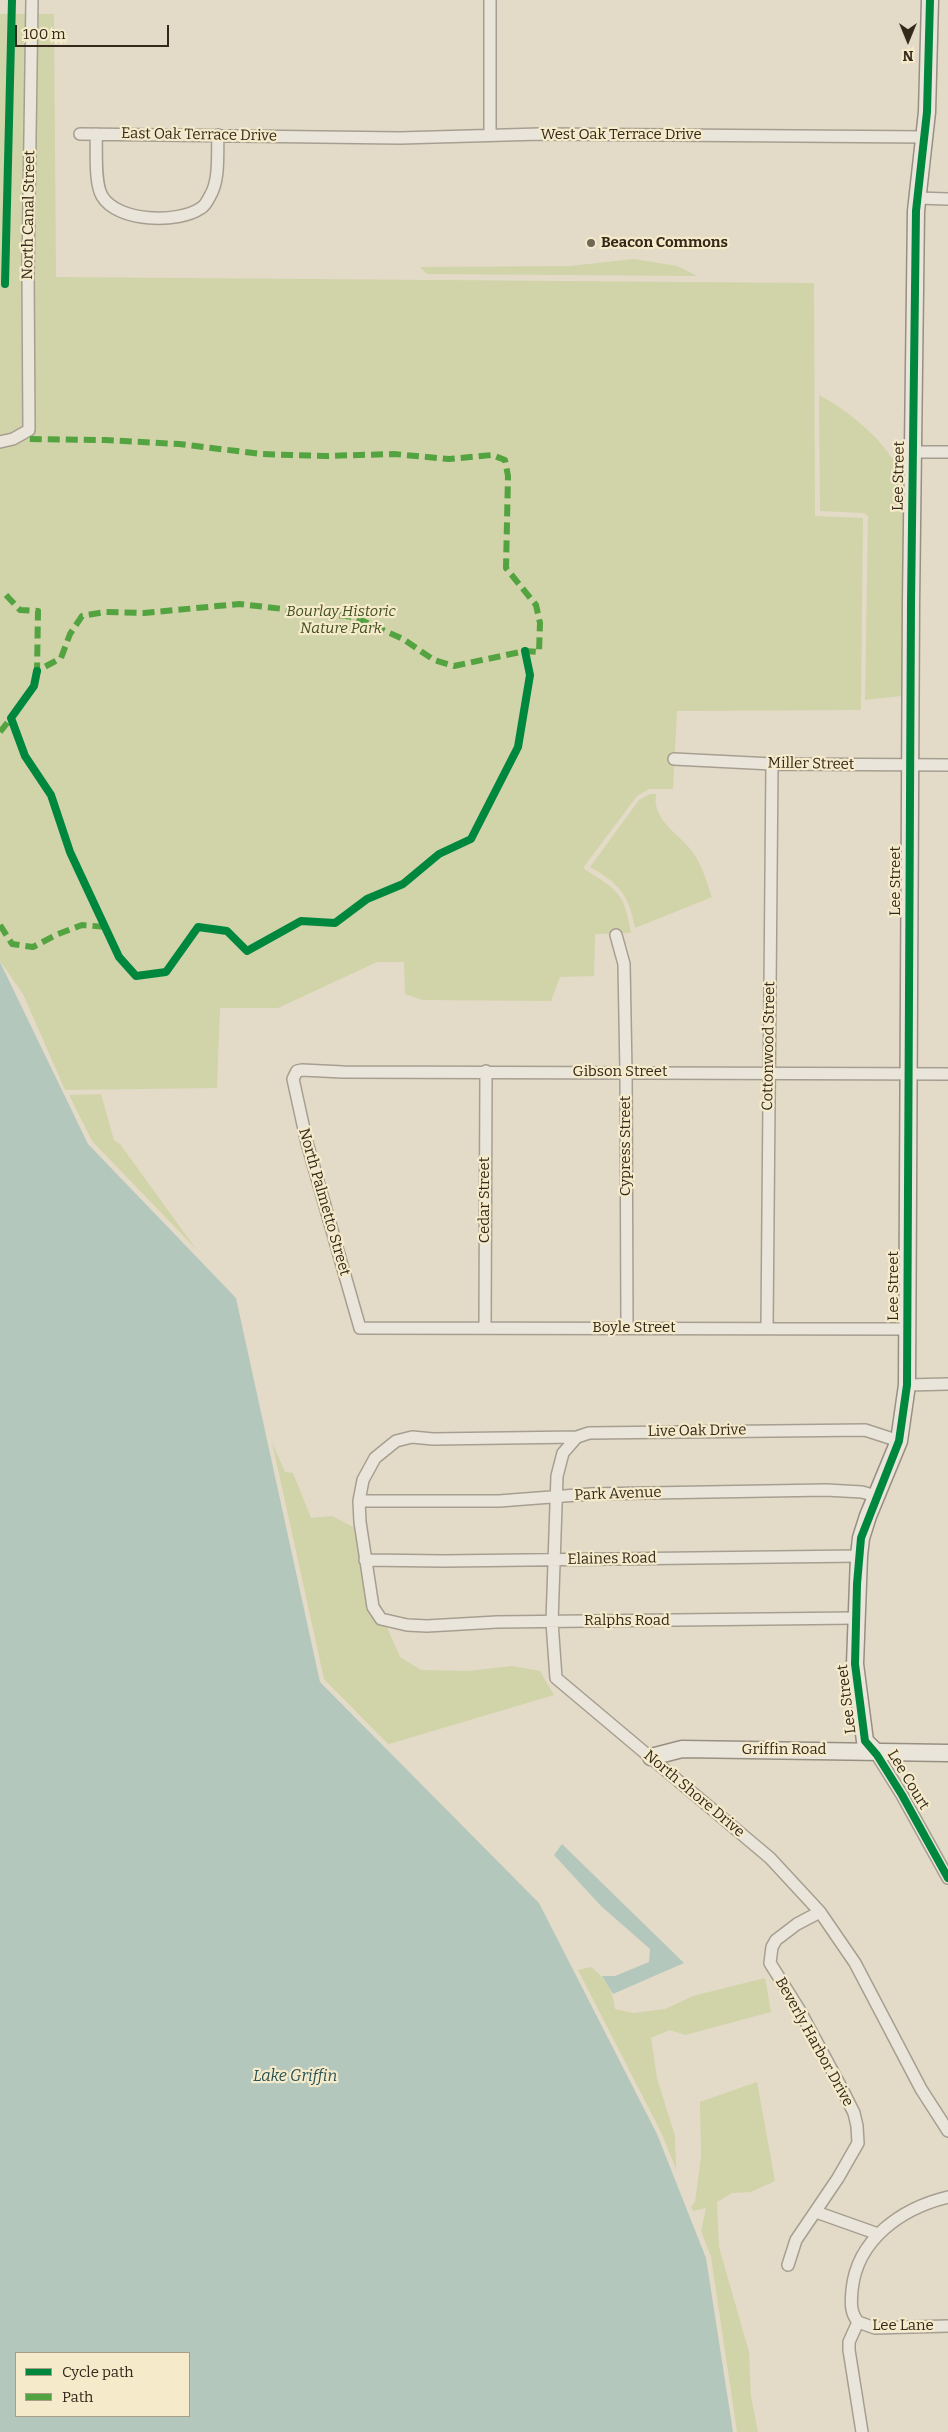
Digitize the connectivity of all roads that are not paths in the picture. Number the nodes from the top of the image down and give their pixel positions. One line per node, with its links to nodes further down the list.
1 (32, 0): 12 (street, North Canal Street)
2 (490, 0): 6 (street)
3 (930, 0): 9 (street, Lee Street)
4 (80, 134): 5 (street, East Oak Terrace Drive)
5 (96, 134): 7 (street, East Oak Terrace Drive); 7 (street)
6 (490, 135): 8 (street, West Oak Terrace Drive); 9 (street, West Oak Terrace Drive)
7 (218, 136): 8 (street, East Oak Terrace Drive)
8 (319, 137)
9 (924, 137): 10 (street, Lee Street)
10 (917, 198): 11 (street); 13 (street, Lee Street)
11 (948, 199)
12 (0, 442)
13 (913, 452): 14 (street); 17 (street, Lee Street)
14 (948, 452)
15 (674, 759): 16 (street, Miller Street)
16 (772, 764): 17 (street, Miller Street); 22 (street, Cottonwood Street)
17 (910, 765): 18 (street, Miller Street); 23 (street, Lee Street)
18 (948, 765)
19 (616, 935): 21 (street, Cypress Street)
20 (486, 1071): 21 (street, Gibson Street); 25 (street, Gibson Street); 28 (street, Cedar Street)
21 (626, 1072): 22 (street, Gibson Street); 29 (street, Cypress Street)
22 (768, 1073): 23 (street, Gibson Street); 26 (street, Cottonwood Street)
23 (909, 1074): 24 (street, Gibson Street); 30 (street, Lee Street)
24 (948, 1074)
25 (294, 1075): 27 (street, North Palmetto Street)
26 (767, 1327): 29 (street, Boyle Street); 30 (street, Boyle Street)
27 (360, 1328): 28 (street, Boyle Street)
28 (485, 1328): 29 (street, Boyle Street)
29 (627, 1328)
30 (908, 1329): 32 (street, Lee Street)
31 (948, 1384): 32 (street)
32 (907, 1385): 34 (street, Lee Street)
33 (577, 1437): 34 (street, Live Oak Drive); 35 (street, North Shore Drive); 37 (street, Live Oak Drive)
34 (899, 1441): 36 (street, Lee Street)
35 (556, 1496): 36 (street, Park Avenue); 37 (street, Park Avenue); 40 (street, North Shore Drive)
36 (876, 1496): 38 (street, Lee Street)
37 (359, 1501): 39 (street, Ralphs Road)
38 (859, 1556): 40 (street, Elaines Road); 41 (street, Lee Street)
39 (365, 1560): 40 (street, Elaines Road); 42 (street, Ralphs Road)
40 (554, 1560): 42 (street, North Shore Drive)
41 (856, 1618): 42 (street, Ralphs Road); 43 (street, Lee Street)
42 (552, 1622): 45 (street, North Shore Drive)
43 (874, 1750): 44 (street, Griffin Road); 45 (street, Griffin Road); 46 (street, Lee Court)
44 (948, 1753)
45 (651, 1757): 47 (street, North Shore Drive)
46 (948, 1878)
47 (820, 1912): 48 (street, North Shore Drive); 50 (street, Beverly Harbor Drive)
48 (948, 2131)
49 (948, 2197): 51 (street)
50 (816, 2212): 51 (street); 52 (street)
51 (878, 2234): 53 (street)
52 (788, 2265)
53 (858, 2322): 54 (street, Lee Lane); 55 (street)
54 (948, 2326)
55 (862, 2432)

